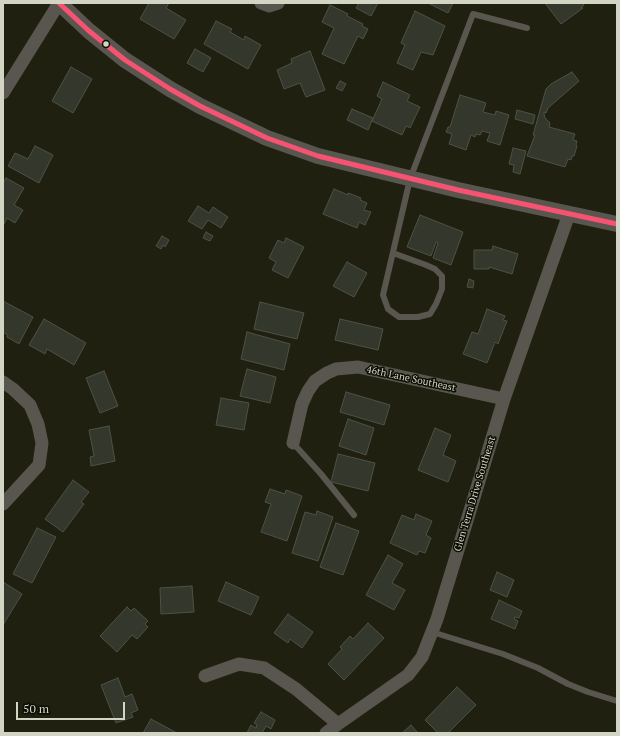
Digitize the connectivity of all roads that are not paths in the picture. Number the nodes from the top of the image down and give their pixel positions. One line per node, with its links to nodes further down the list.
1 (59, 3): 3 (street); 4 (street)
2 (527, 28): 4 (lane)
3 (3, 94)
4 (410, 179): 5 (street); 7 (lane)
5 (568, 214): 6 (street); 9 (street, Glen Terra Drive Southeast)
6 (617, 224)
7 (393, 253): 7 (lane)
8 (3, 382): 11 (street)
9 (504, 399): 10 (street, 46th Lane Southeast); 13 (street, Glen Terra Drive Southeast)
10 (293, 443): 12 (lane)
11 (3, 504)
12 (354, 515)
13 (432, 632): 15 (lane); 16 (street, Glen Terra Drive Southeast)
14 (204, 676): 16 (street)
15 (617, 701)
16 (338, 724): 17 (street, Glen Terra Drive Southeast)
17 (326, 733)

